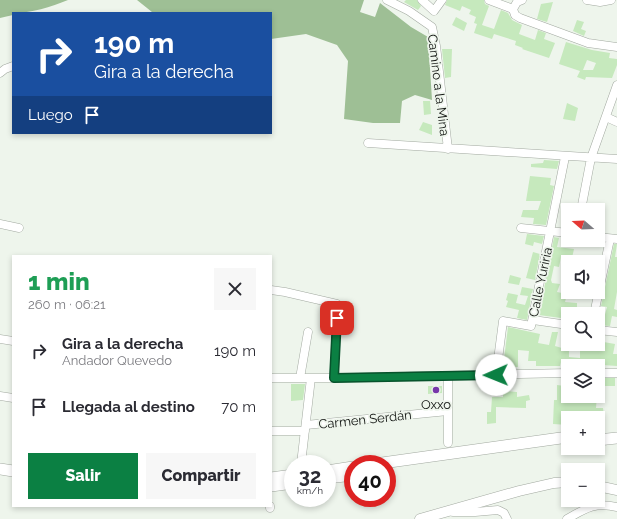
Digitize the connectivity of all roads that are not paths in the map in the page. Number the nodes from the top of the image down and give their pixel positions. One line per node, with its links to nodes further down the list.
1 (387, 0): 16 (street, Camino a la Mina)
2 (422, 0): 3 (street)
3 (442, 0)
4 (489, 0): 8 (street)
5 (522, 0): 8 (street)
6 (587, 0): 7 (street)
7 (611, 0)
8 (513, 9): 9 (street)
9 (617, 47)
10 (12, 66): 11 (street)
11 (0, 74)
12 (617, 86): 13 (street)
13 (606, 117): 14 (street); 18 (street)
14 (617, 122)
15 (368, 143): 16 (street)
16 (448, 149): 17 (street, Camino a la Mina)
17 (565, 157): 18 (street, Camino a la Mina); 24 (street, Calle Yuriria)
18 (591, 158): 19 (street, Camino a la Mina); 20 (street)
19 (617, 159)
20 (583, 203)
21 (0, 224): 22 (street)
22 (19, 228)
23 (521, 228): 24 (street)
24 (551, 231): 25 (street); 31 (street, Calle Yuriria)
25 (561, 232)
26 (613, 239): 29 (street)
27 (272, 290): 28 (street)
28 (337, 304)
29 (596, 307)
30 (337, 318): 46 (street)
31 (532, 320): 32 (street); 41 (street, Calle Yuriria)
32 (561, 324)
33 (605, 331): 35 (street)
34 (308, 332): 44 (street)
35 (617, 332)
36 (0, 339): 37 (street)
37 (12, 342)
38 (561, 373): 41 (street)
39 (605, 373): 40 (street)
40 (617, 373)
41 (496, 375): 42 (street)
42 (448, 376): 46 (street); 49 (street)
43 (272, 378): 44 (street)
44 (300, 378): 45 (street)
45 (311, 378): 46 (street); 50 (street)
46 (334, 378)
47 (0, 396): 48 (street)
48 (12, 398)
49 (448, 411): 50 (street, Carmen Serdán); 57 (street)
50 (305, 428): 52 (street, Carmen Serdán); 59 (street)
51 (617, 430): 53 (highway)
52 (272, 431)
53 (605, 432)
54 (561, 438): 60 (highway)
55 (617, 438): 56 (highway)
56 (605, 439)
57 (448, 443)
58 (561, 445): 62 (highway)
59 (302, 455)
60 (396, 461)
61 (0, 469): 63 (highway)
62 (396, 469)
63 (12, 471)
64 (0, 476): 67 (highway)
65 (284, 476): 66 (highway)
66 (272, 478)
67 (12, 479)
68 (561, 482): 74 (main road)
69 (284, 484): 70 (highway)
70 (272, 486)
71 (605, 487): 72 (main road)
72 (617, 490)
73 (617, 507): 77 (street)
74 (447, 512): 75 (main road); 76 (street)
75 (420, 519)
76 (507, 519)
77 (567, 519)

